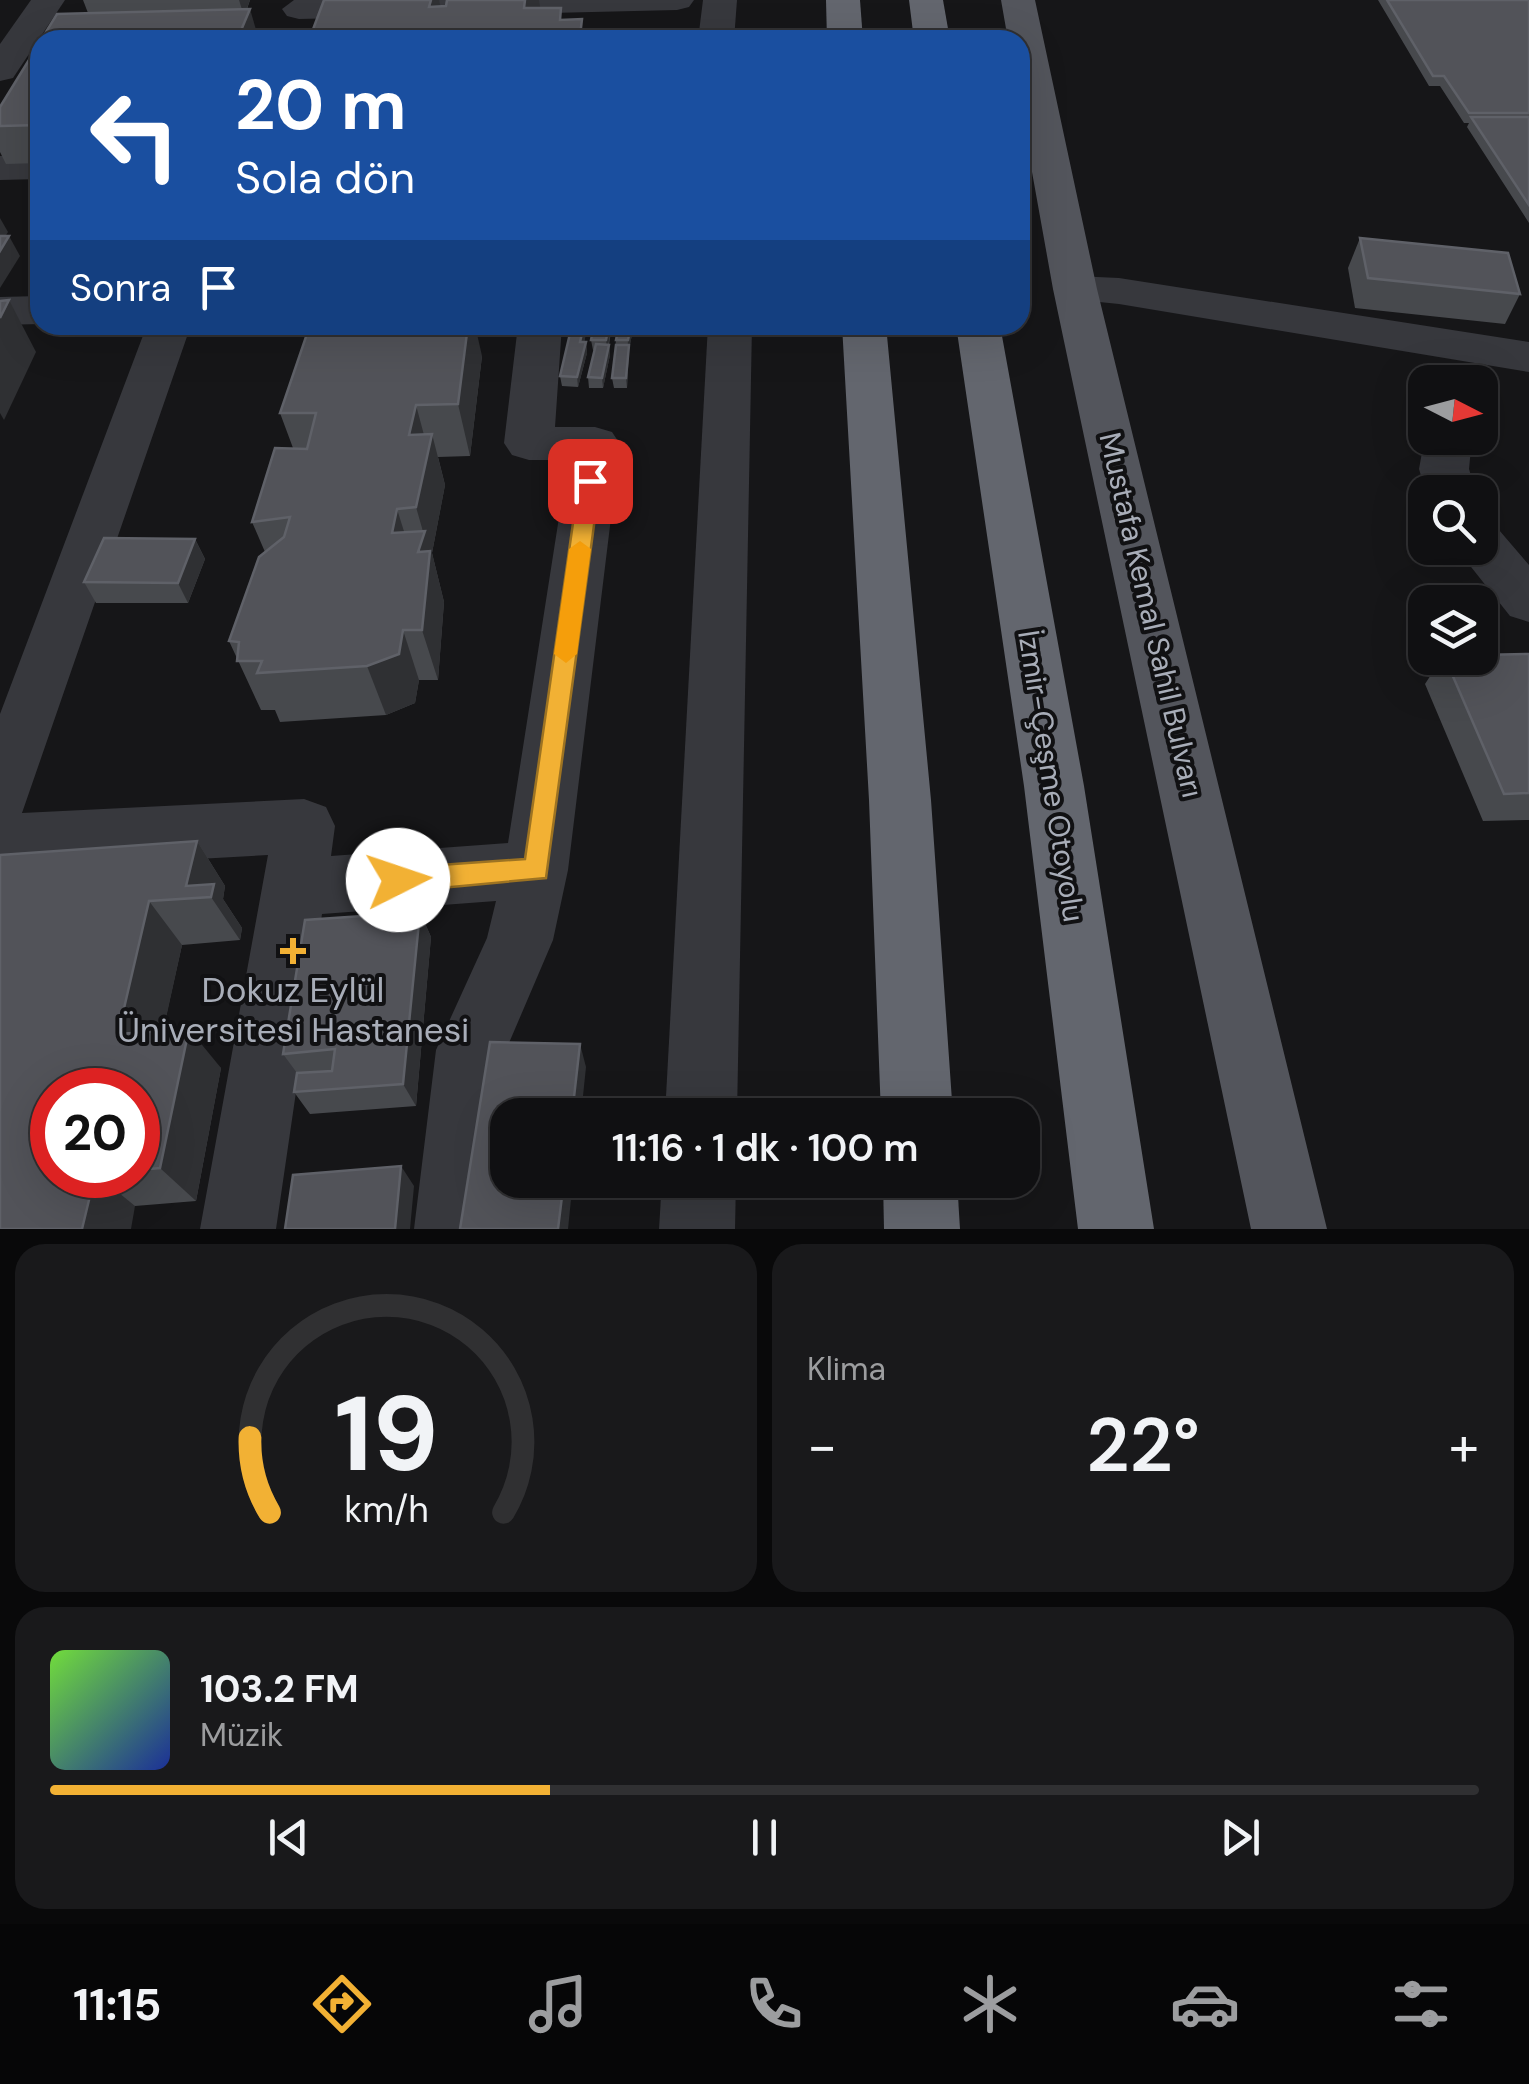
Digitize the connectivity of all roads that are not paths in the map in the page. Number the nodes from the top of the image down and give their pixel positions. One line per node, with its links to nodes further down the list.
1 (677, 0): 8 (street)
2 (720, 0): 13 (street)
3 (738, 0): 14 (street)
4 (843, 0): 15 (highway)
5 (926, 0): 16 (highway)
6 (1018, 0): 17 (main road, Mustafa Kemal Sahil Bulvarı)
7 (584, 1): 8 (street); 11 (street)
8 (632, 1): 12 (street)
9 (46, 2): 10 (street); 19 (street)
10 (0, 6)
11 (296, 16)
12 (631, 30)
13 (717, 30)
14 (737, 30)
15 (844, 30)
16 (930, 30)
17 (1024, 30)
18 (1030, 60): 22 (main road, Mustafa Kemal Sahil Bulvarı)
19 (0, 70)
20 (30, 167): 21 (street)
21 (0, 168)
22 (1076, 289): 31 (street); 47 (main road, Mustafa Kemal Sahil Bulvarı)
23 (30, 310): 24 (street)
24 (0, 311)
25 (165, 335): 34 (street)
26 (539, 335): 36 (street)
27 (730, 335): 38 (street)
28 (865, 335): 39 (highway)
29 (980, 335): 46 (highway, İzmir-Çeşme Otoyolu)
30 (1529, 357): 31 (street)
31 (1436, 362)
32 (1498, 565): 33 (street)
33 (1529, 601)
34 (0, 795)
35 (0, 842): 37 (street)
36 (536, 870): 37 (street); 43 (street)
37 (294, 888): 42 (street)
38 (702, 1098)
39 (915, 1098)
40 (698, 1198): 44 (street)
41 (921, 1198): 45 (highway)
42 (238, 1229)
43 (452, 1229)
44 (697, 1229)
45 (922, 1229)
46 (1116, 1229)
47 (1289, 1229)

